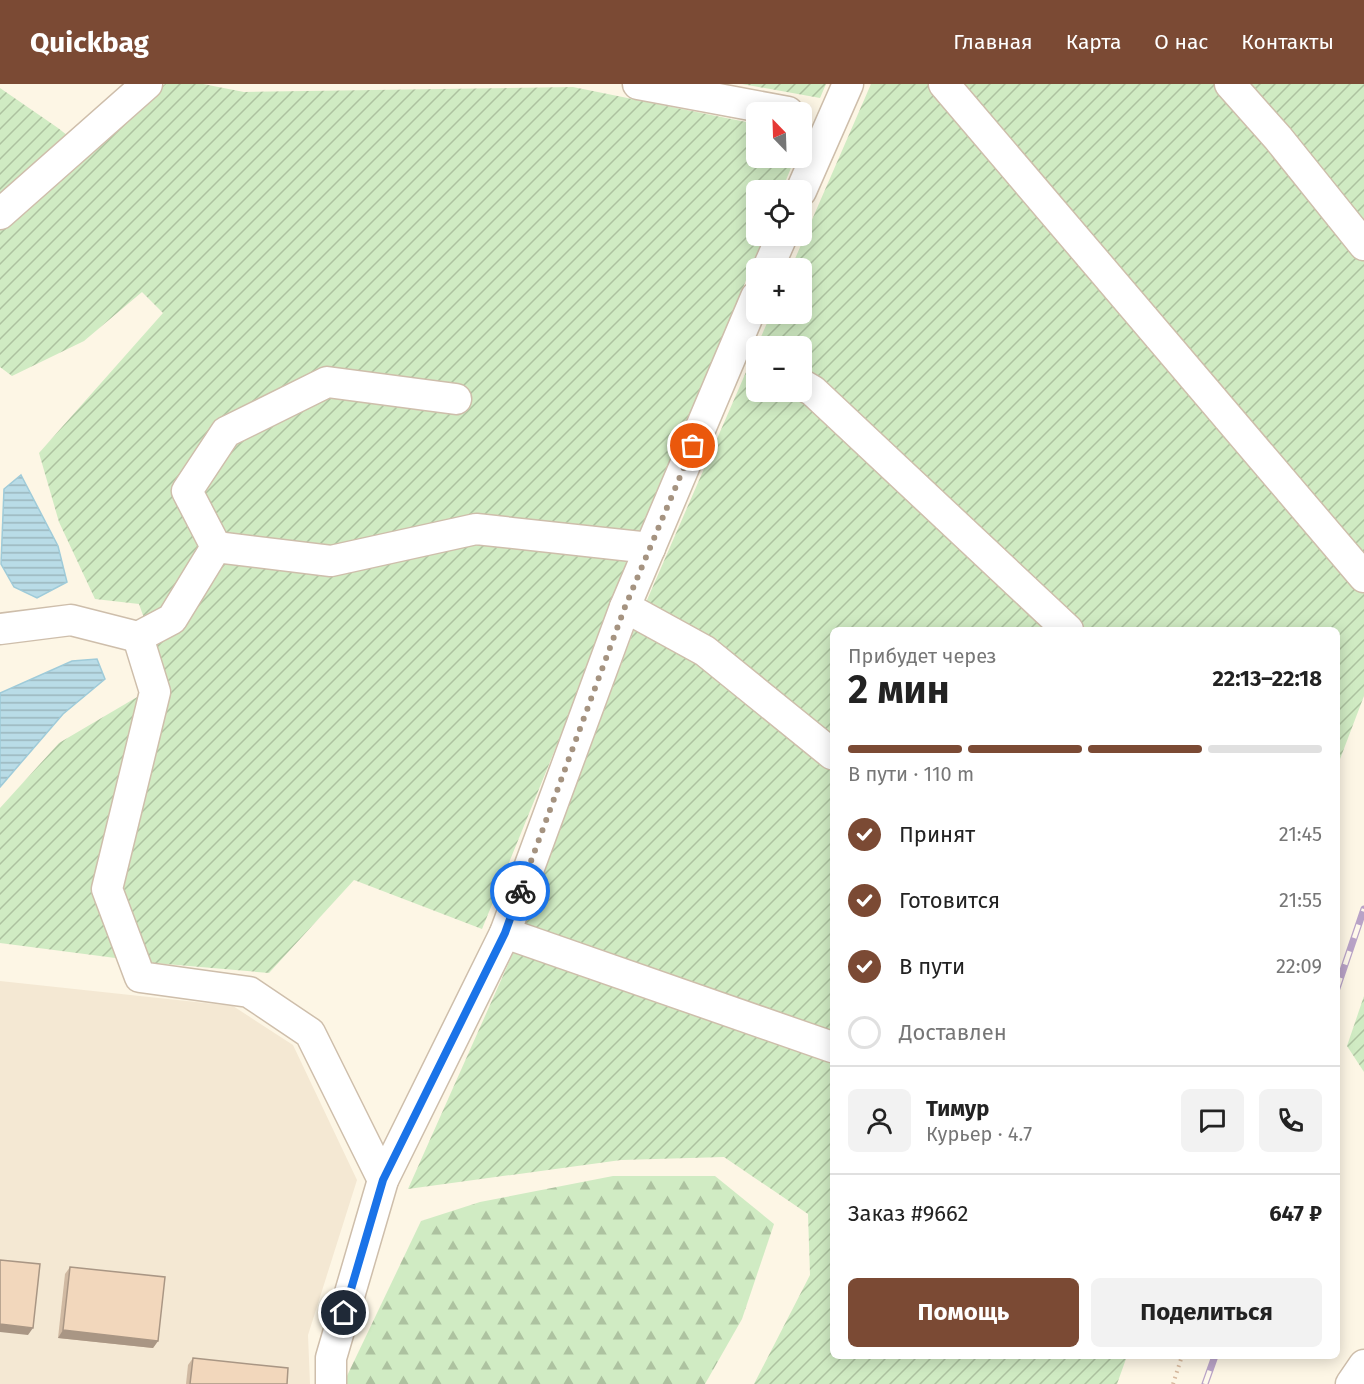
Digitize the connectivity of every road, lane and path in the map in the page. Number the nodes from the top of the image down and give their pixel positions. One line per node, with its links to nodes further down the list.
1 (147, 84): 10 (street)
2 (638, 84): 6 (street)
3 (848, 84): 8 (street)
4 (944, 84): 17 (street)
5 (1230, 84): 11 (street)
6 (746, 104)
7 (812, 117): 8 (street)
8 (831, 121): 9 (street)
9 (806, 180)
10 (0, 213)
11 (1364, 245)
12 (746, 350): 16 (street)
13 (812, 390): 19 (street)
14 (456, 399): 15 (street)
15 (216, 547): 16 (street); 21 (street)
16 (650, 548): 18 (street)
17 (1364, 577)
18 (625, 607): 22 (street); 23 (street)
19 (1065, 627)
20 (0, 629): 21 (street)
21 (138, 637): 25 (street)
22 (830, 752)
23 (505, 933): 24 (street); 25 (street)
24 (830, 1046)
25 (383, 1180): 27 (street)
26 (1181, 1359): 28 (path)
27 (331, 1384)
28 (1173, 1384)

